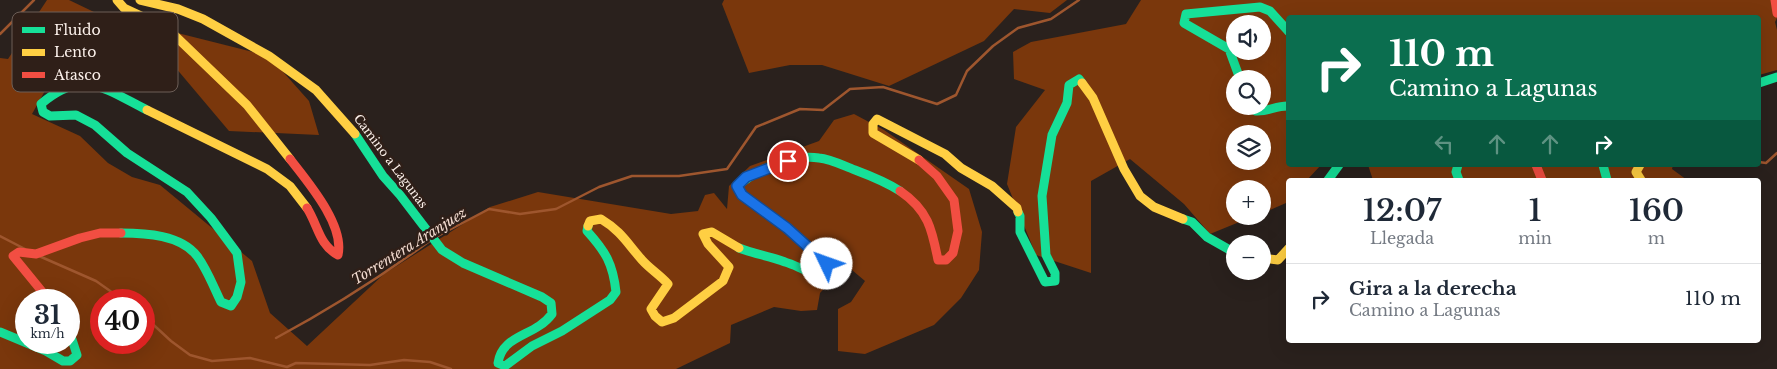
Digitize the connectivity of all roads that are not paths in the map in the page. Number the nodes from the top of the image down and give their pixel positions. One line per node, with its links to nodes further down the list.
1 (117, 0): 4 (street)
2 (140, 0): 17 (street, Camino a Lagunas)
3 (1775, 0): 5 (street)
4 (132, 12)
5 (1777, 13)
6 (1286, 29): 8 (street)
7 (178, 39): 12 (street)
8 (1237, 70)
9 (1777, 78): 10 (street)
10 (1761, 82)
11 (57, 92): 20 (street)
12 (110, 92)
13 (1286, 106): 14 (street)
14 (1271, 109)
15 (1338, 167): 16 (street)
16 (1329, 178)
17 (1226, 249)
18 (1286, 251): 19 (street)
19 (1271, 259)
20 (40, 289)
21 (0, 332): 22 (street)
22 (15, 338)
23 (51, 354): 24 (street)
24 (78, 354)

